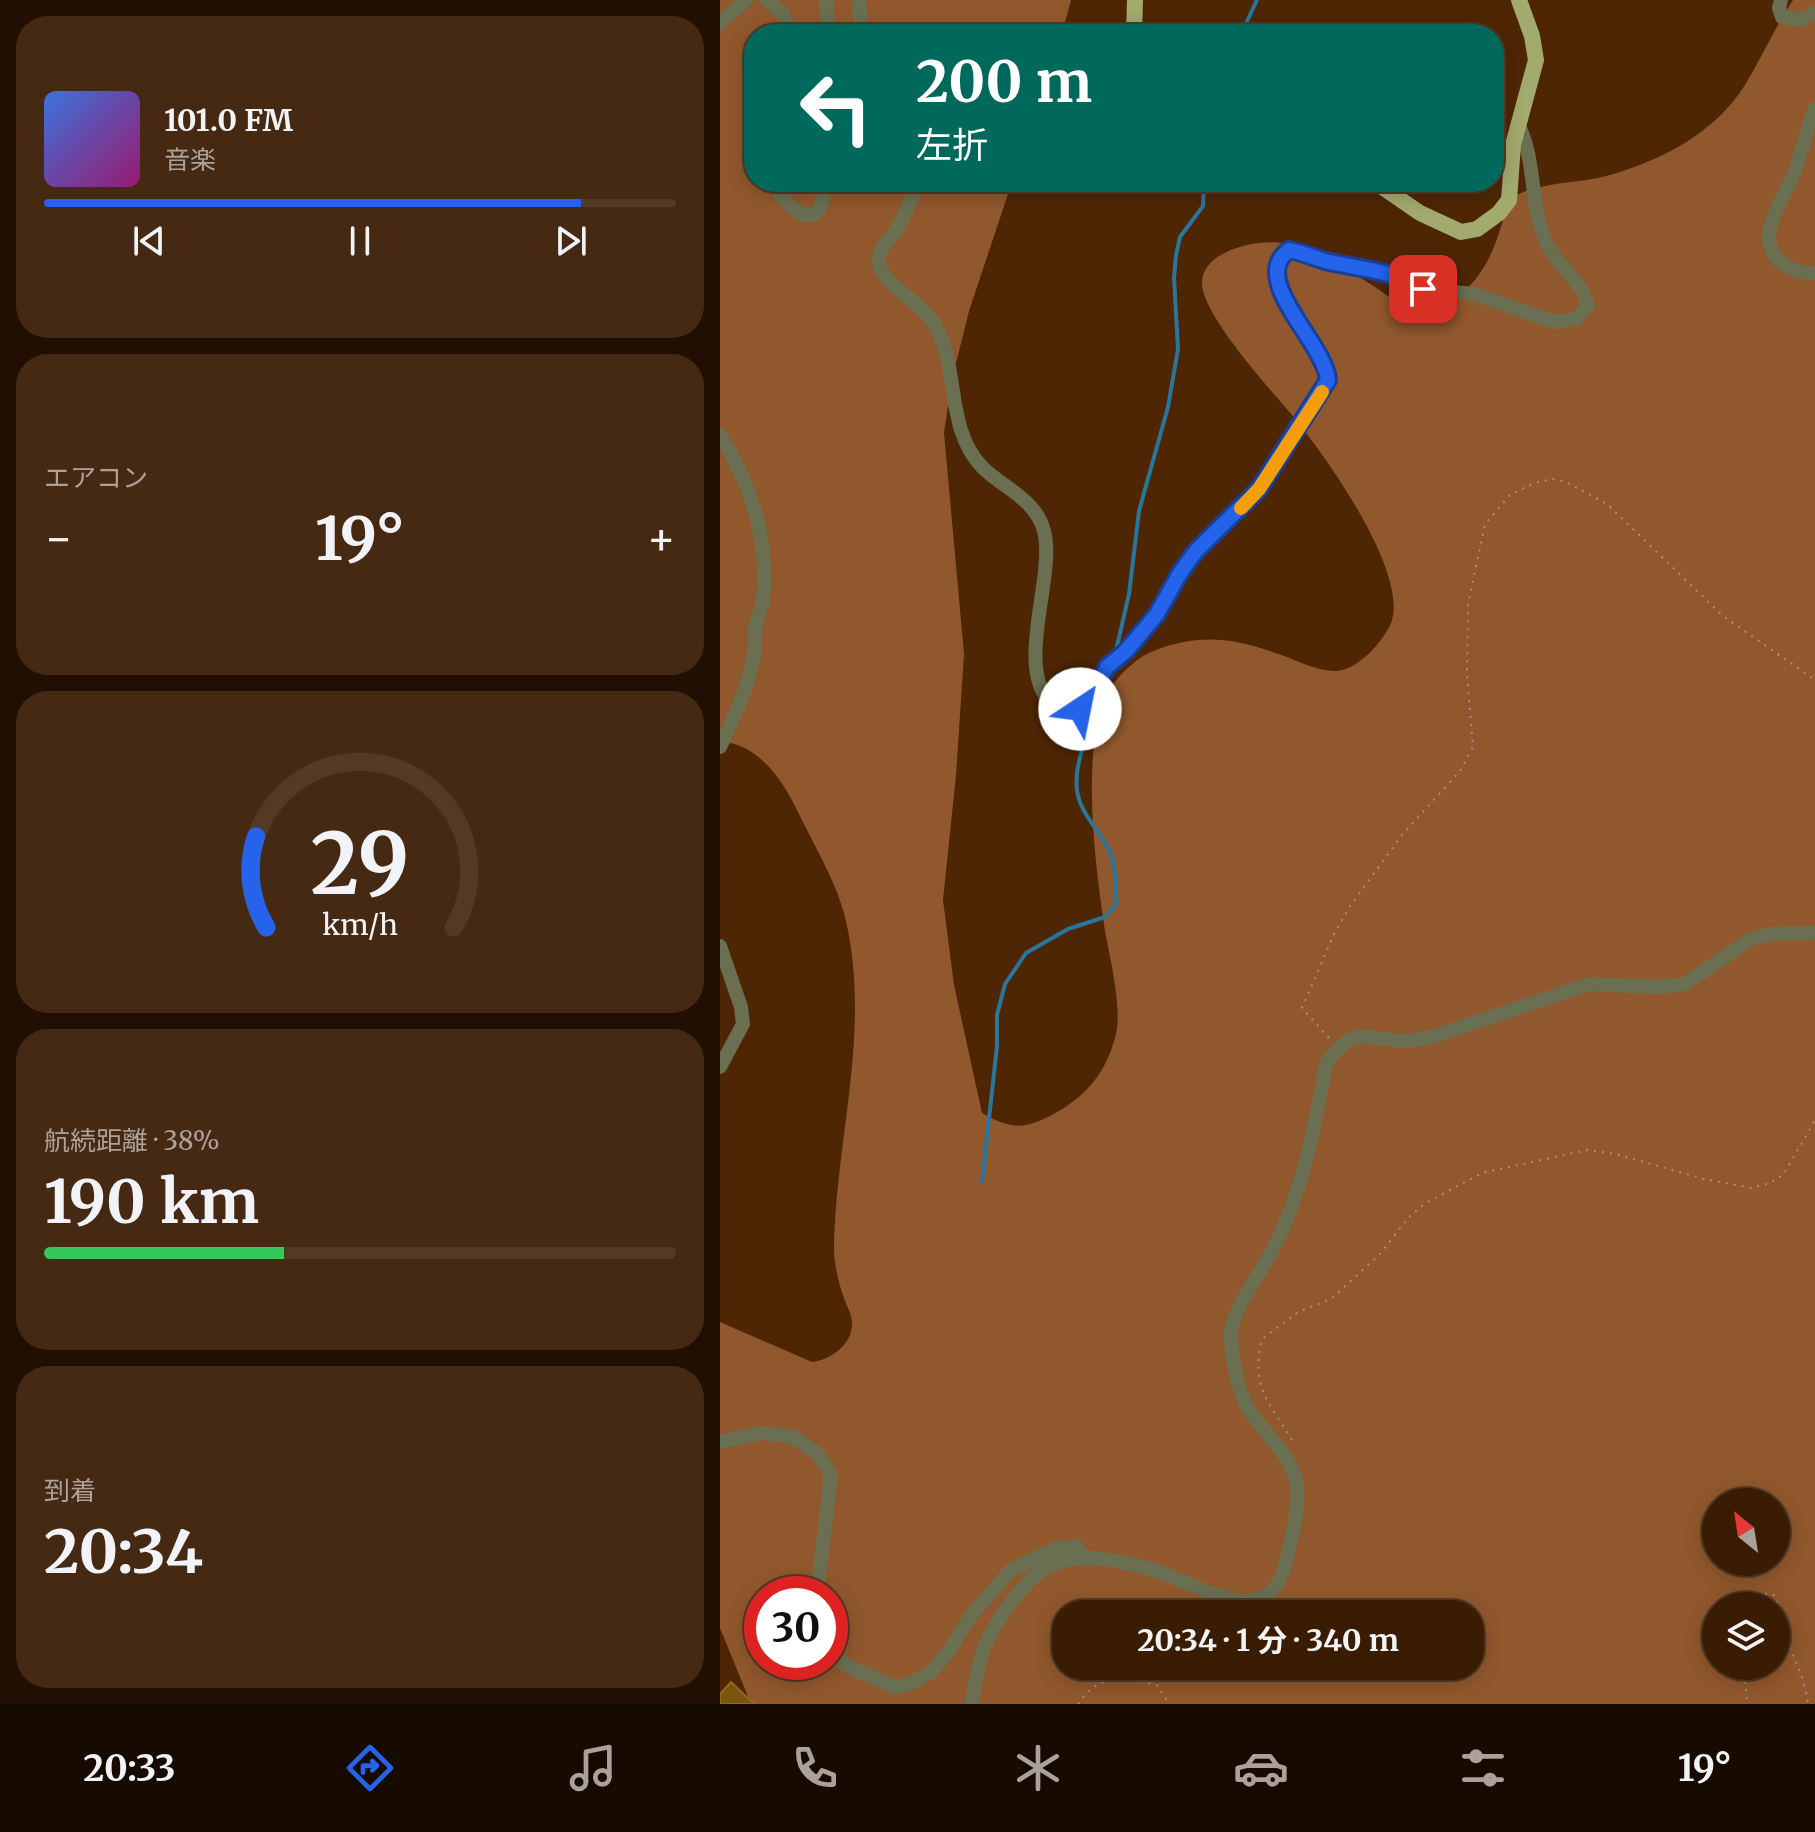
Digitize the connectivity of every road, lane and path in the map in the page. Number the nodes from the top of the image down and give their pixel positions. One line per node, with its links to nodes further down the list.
1 (746, 0): 9 (street)
2 (767, 0): 10 (street)
3 (826, 0): 11 (street)
4 (859, 0): 12 (street)
5 (1135, 0): 13 (main road)
6 (1519, 0): 15 (main road)
7 (1781, 0): 8 (street)
8 (1815, 13)
9 (720, 23)
10 (788, 24)
11 (830, 24)
12 (860, 24)
13 (1134, 24)
14 (1815, 109): 20 (street)
15 (1518, 124): 18 (street); 19 (main road)
16 (778, 192): 17 (street)
17 (823, 192)
18 (913, 192)
19 (1391, 192)
20 (1815, 273)
21 (720, 435): 23 (street)
22 (1815, 680): 26 (path)
23 (720, 747)
24 (1815, 933): 26 (street)
25 (720, 946): 27 (street)
26 (1339, 1046): 30 (street)
27 (720, 1067)
28 (1815, 1120): 30 (path)
29 (720, 1442): 32 (street)
30 (1289, 1464): 31 (street)
31 (1086, 1558): 34 (street); 36 (street)
32 (819, 1576)
33 (1790, 1648): 40 (path)
34 (848, 1666)
35 (1743, 1680): 39 (path)
36 (972, 1704)
37 (1078, 1704): 38 (path)
38 (1169, 1704)
39 (1747, 1704)
40 (1808, 1704)

